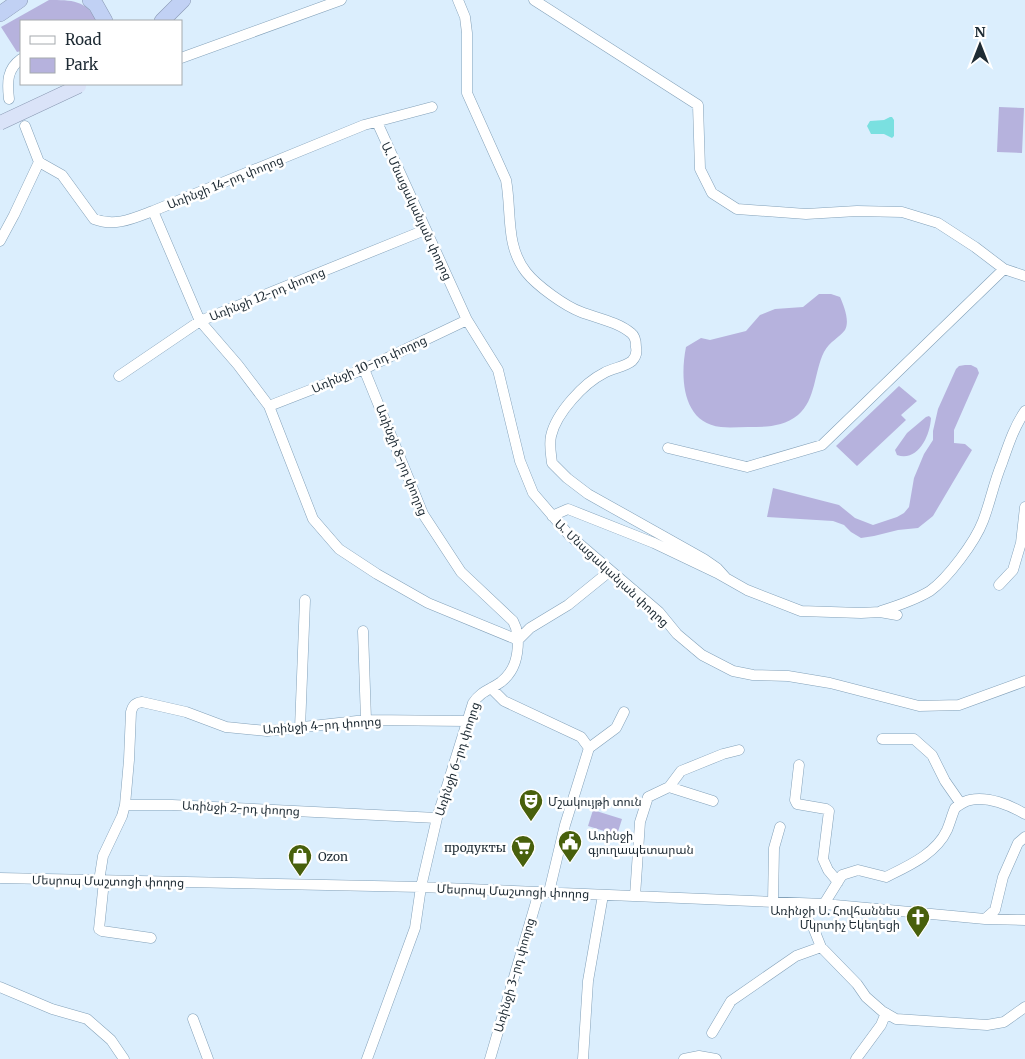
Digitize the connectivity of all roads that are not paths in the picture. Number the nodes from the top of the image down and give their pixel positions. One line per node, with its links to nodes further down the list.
1 (29, 0): 7 (highway)
2 (90, 0): 8 (highway)
3 (183, 0): 9 (highway)
4 (341, 0): 10 (street)
5 (458, 0): 34 (street)
6 (534, 0): 22 (street)
7 (9, 7)
8 (104, 20)
9 (163, 20)
10 (182, 58)
11 (20, 60): 13 (street)
12 (79, 86): 15 (main road, bridge)
13 (9, 99)
14 (432, 107): 16 (street, Առինջի 14-րդ փողոց)
15 (0, 122)
16 (377, 122): 19 (street, Առինջի 14-րդ փողոց); 20 (street, Ա. Մնացականյան փողոց)
17 (25, 126): 18 (street)
18 (39, 162): 19 (street, Առինջի 14-րդ փողոց); 21 (street)
19 (152, 211): 25 (street)
20 (425, 230): 24 (street, Ա. Մնացականյան փողոց); 25 (street, Առինջի 12-րդ փողոց)
21 (0, 241)
22 (1004, 269): 23 (street); 30 (street)
23 (1025, 276)
24 (468, 320): 26 (street, Առինջի 10-րդ փողոց); 32 (street, Ա. Մնացականյան փողոց)
25 (200, 321): 27 (street, Առինջի 12-րդ փողոց); 28 (street)
26 (364, 369): 28 (street, Առինջի 10-րդ փողոց); 40 (street, Առինջի 8-րդ փողոց)
27 (119, 376)
28 (269, 406): 40 (street)
29 (1025, 411): 37 (street)
30 (668, 448)
31 (1025, 507): 35 (street)
32 (552, 516): 33 (street, Ա. Մնացականյան փողոց); 34 (street)
33 (610, 571): 40 (street); 41 (street, Ա. Մնացականյան փողոց)
34 (726, 578): 37 (street)
35 (1000, 585)
36 (305, 600): 46 (street)
37 (880, 612): 38 (street)
38 (897, 615)
39 (363, 631): 44 (street)
40 (518, 640): 42 (street, Առինջի 6-րդ փողոց)
41 (1025, 681)
42 (491, 688): 45 (street, Առինջի 6-րդ փողոց); 48 (street)
43 (624, 712): 48 (street)
44 (366, 720): 45 (street, Առինջի 4-րդ փողոց); 46 (street, Առինջի 4-րդ փողոց)
45 (467, 722): 56 (street, Առինջի 6-րդ փողոց)
46 (300, 728): 54 (street, Առինջի 4-րդ փողոց)
47 (882, 739): 53 (street)
48 (589, 748): 63 (street, Առինջի 3-րդ փողոց)
49 (739, 750): 51 (street)
50 (799, 764): 61 (street)
51 (669, 787): 52 (street); 65 (street)
52 (714, 801)
53 (961, 804): 55 (street); 61 (street)
54 (125, 805): 56 (street, Առինջի 2-րդ փողոց); 60 (street)
55 (1025, 814)
56 (437, 818): 62 (street, Առինջի 6-րդ փողոց)
57 (780, 827): 66 (street)
58 (1025, 837): 69 (street)
59 (0, 878): 60 (street, Մեսրոպ Մաշտոցի փողոց)
60 (101, 881): 62 (street, Մեսրոպ Մաշտոցի փողոց); 71 (street)
61 (838, 882): 68 (street)
62 (421, 887): 63 (street, Մեսրոպ Մաշտոցի փողոց); 80 (street, Առինջի 6-րդ փողոց)
63 (544, 892): 64 (street, Մեսրոպ Մաշտոցի փողոց); 81 (street, Առինջի 3-րդ փողոց)
64 (603, 895): 65 (street, Մեսրոպ Մաշտոցի փողոց); 82 (street)
65 (635, 896): 66 (street, Մեսրոպ Մաշտոցի փողոց)
66 (773, 902): 67 (street, Մեսրոպ Մաշտոցի փողոց)
67 (796, 903): 68 (street, Մեսրոպ Մաշտոցի փողոց); 72 (street)
68 (824, 904): 69 (street, Մեսրոպ Մաշտոցի փողոց)
69 (985, 918): 70 (street, Մեսրոպ Մաշտոցի փողոց)
70 (1025, 920)
71 (151, 938)
72 (821, 947): 75 (street); 77 (street)
73 (0, 987): 78 (street)
74 (1025, 1007): 75 (street)
75 (886, 1013): 85 (street)
76 (193, 1019): 79 (street)
77 (712, 1033)
78 (124, 1059)
79 (208, 1059)
80 (367, 1059)
81 (490, 1059)
82 (583, 1059)
83 (684, 1059): 84 (street)
84 (716, 1059)
85 (856, 1059)

